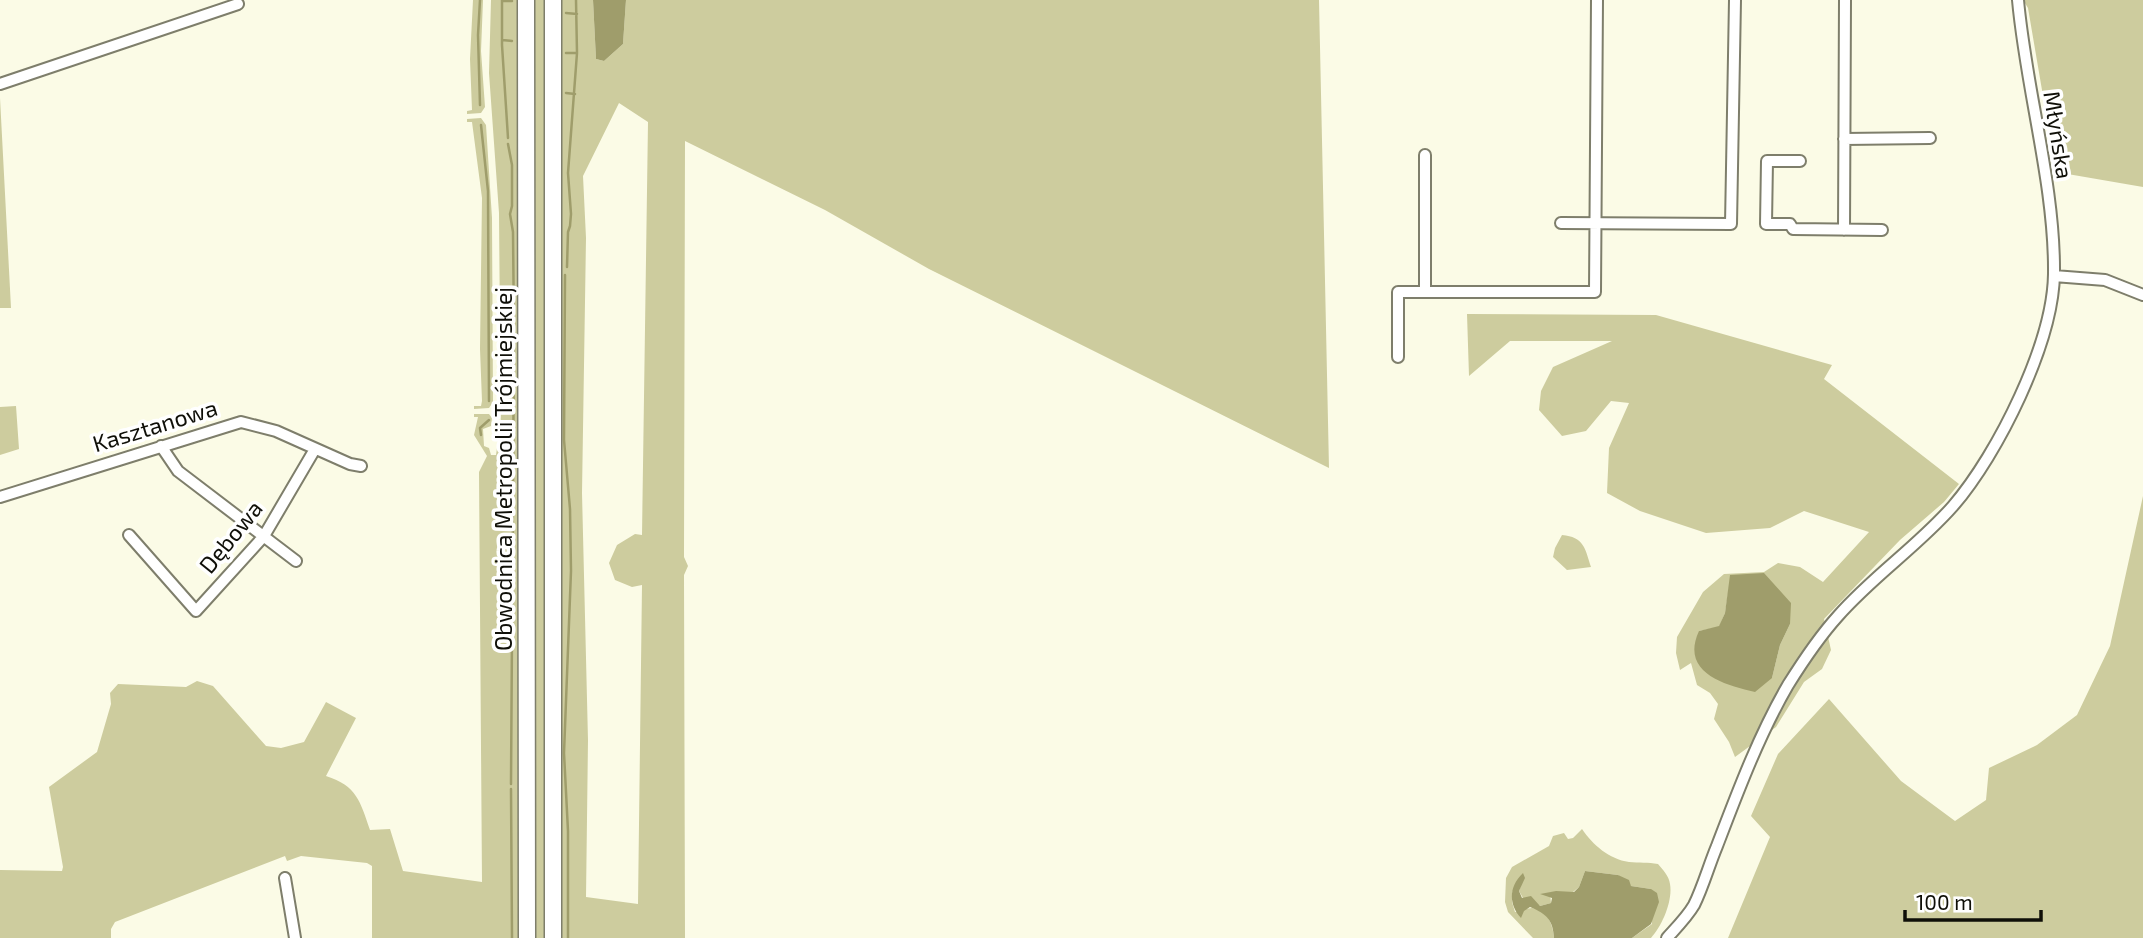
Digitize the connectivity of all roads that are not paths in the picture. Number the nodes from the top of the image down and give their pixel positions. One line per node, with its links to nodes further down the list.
1 (526, 0): 30 (highway, Obwodnica Metropolii Trójmiejskiej)
2 (553, 0): 31 (highway)
3 (1597, 0): 14 (street)
4 (1735, 0): 14 (street)
5 (1845, 0): 10 (street)
6 (2018, 0): 17 (street, Młyńska)
7 (238, 4): 8 (street)
8 (0, 84)
9 (1930, 138): 10 (street)
10 (1844, 139): 15 (street)
11 (1425, 155): 18 (street)
12 (1800, 161): 15 (street)
13 (1561, 223): 14 (street)
14 (1595, 223): 18 (street)
15 (1844, 230): 16 (street)
16 (1882, 230)
17 (2054, 276): 19 (street); 32 (street, Młyńska)
18 (1425, 292): 20 (street)
19 (2143, 295)
20 (1398, 357)
21 (161, 446): 22 (street, Kasztanowa); 24 (street, Kasztanowa); 26 (street)
22 (315, 449): 23 (street, Kasztanowa); 26 (street, Dębowa)
23 (361, 466)
24 (0, 497)
25 (129, 535): 26 (street, Dębowa)
26 (264, 536): 27 (street)
27 (296, 561)
28 (285, 878): 29 (street)
29 (295, 938)
30 (527, 938)
31 (553, 938)
32 (1667, 938)

